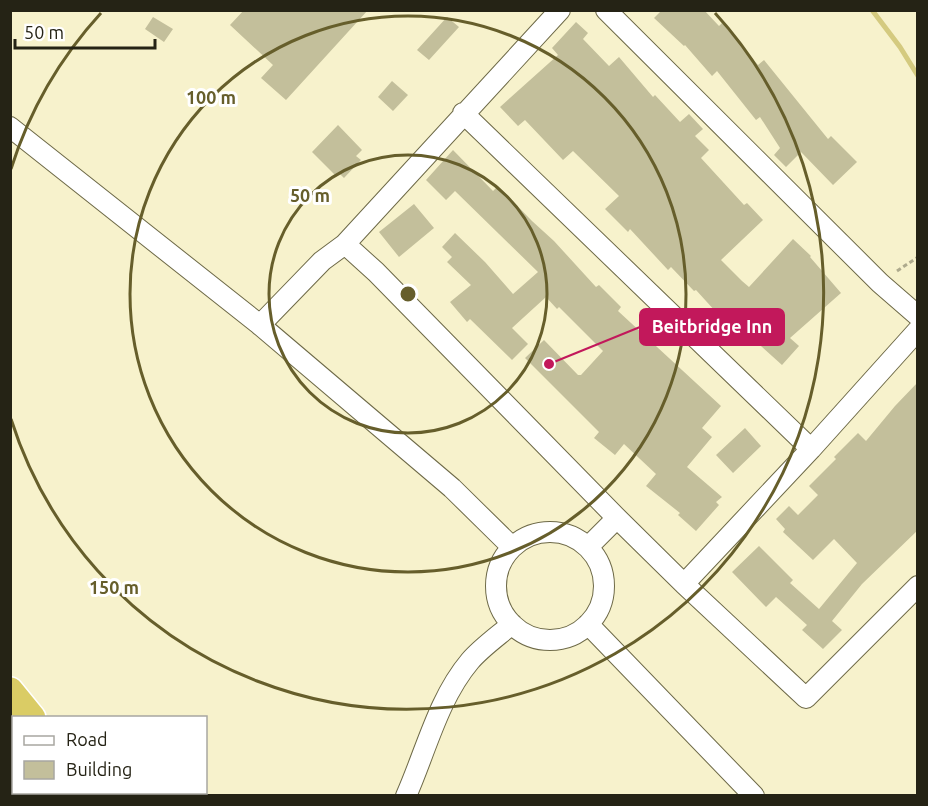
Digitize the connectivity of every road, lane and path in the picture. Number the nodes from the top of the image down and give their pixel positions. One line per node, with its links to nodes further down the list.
1 (560, 10): 3 (street)
2 (606, 10): 7 (street)
3 (463, 114): 5 (street); 11 (street)
4 (10, 127): 9 (street)
5 (345, 244): 9 (street); 12 (street)
6 (918, 257): 7 (path)
7 (880, 283): 8 (street)
8 (918, 316)
9 (260, 325): 13 (street)
10 (918, 330): 11 (street)
11 (811, 449): 15 (street)
12 (617, 518): 14 (street); 15 (street)
13 (512, 547): 14 (street); 17 (street)
14 (588, 547): 18 (street)
15 (684, 584): 16 (street)
16 (918, 586)
17 (512, 624): 18 (street); 21 (street)
18 (588, 624): 22 (street)
19 (10, 691): 20 (highway)
20 (31, 716)
21 (406, 795)
22 (754, 795)

